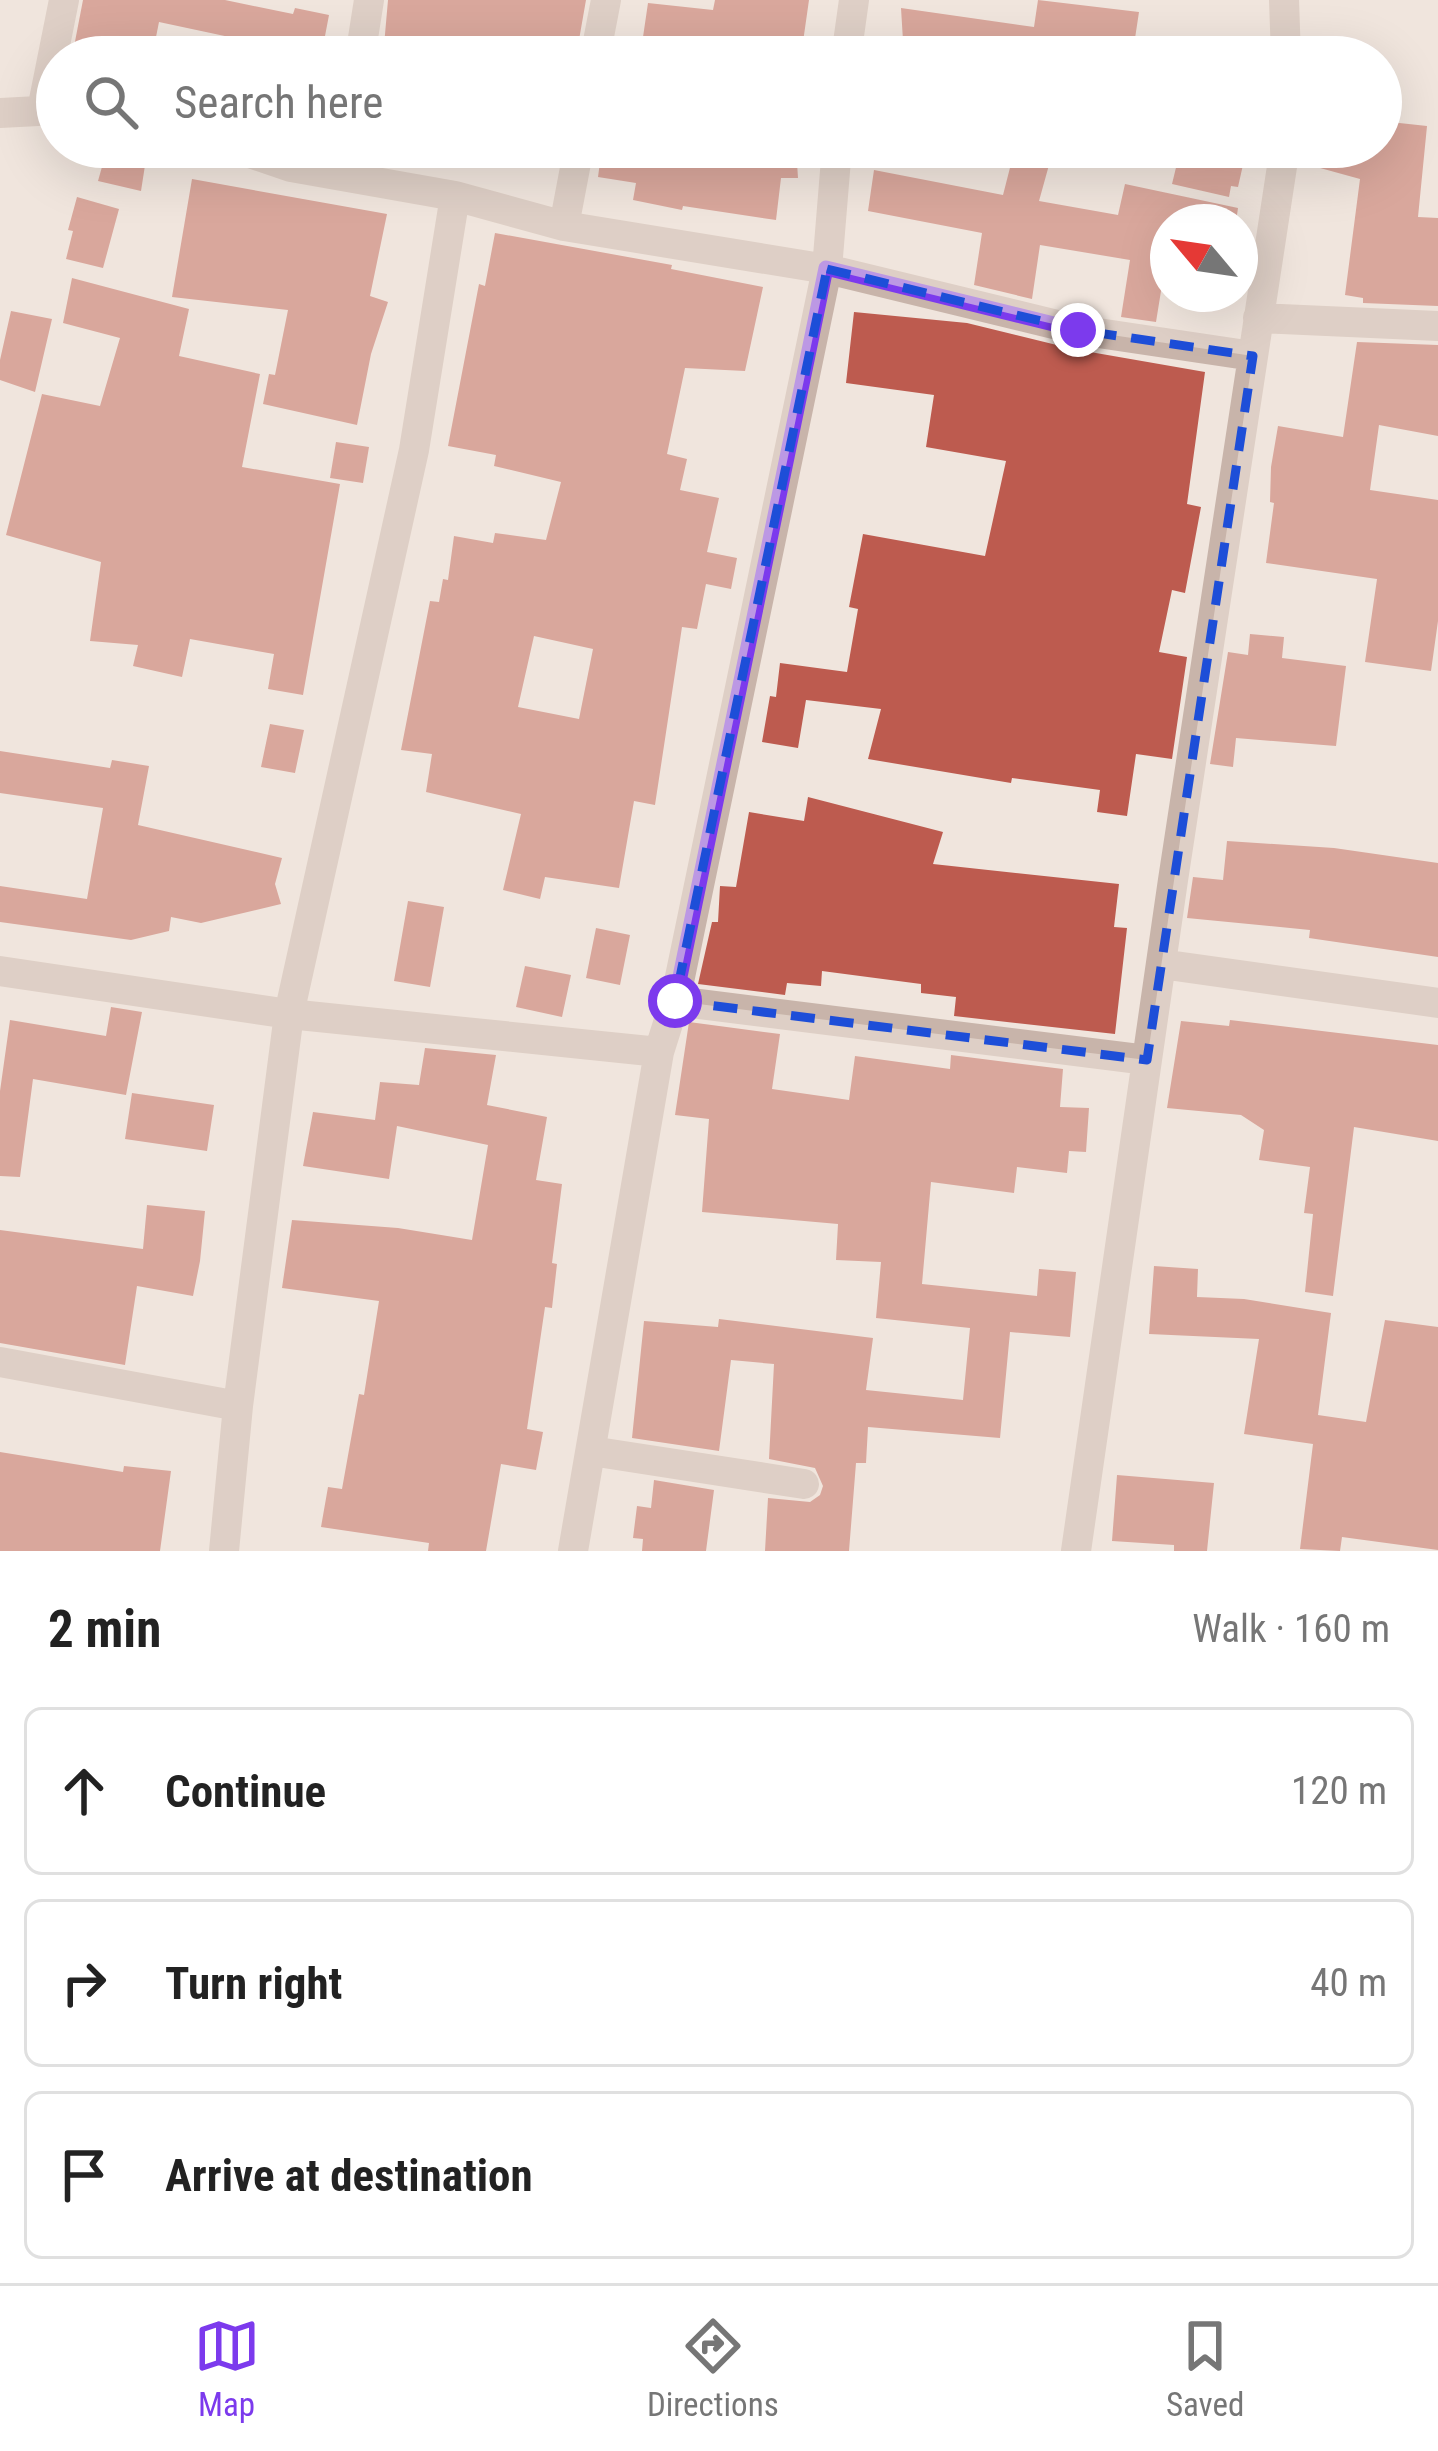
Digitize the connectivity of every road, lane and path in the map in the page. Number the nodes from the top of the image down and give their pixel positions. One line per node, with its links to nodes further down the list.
1 (64, 0): 6 (street)
2 (368, 0): 7 (street)
3 (606, 0): 8 (street)
4 (854, 0): 9 (street)
5 (1284, 0): 10 (street)
6 (59, 36)
7 (363, 36)
8 (599, 36)
9 (849, 36)
10 (1285, 36)
11 (36, 111): 12 (street)
12 (0, 112)
13 (367, 168): 17 (street)
14 (575, 168): 18 (street)
15 (835, 168): 19 (street)
16 (1282, 168): 20 (street)
17 (455, 196): 18 (street); 27 (street)
18 (564, 226): 19 (street)
19 (826, 268): 22 (street); 25 (street)
20 (1258, 318): 21 (street); 22 (street)
21 (1438, 326)
22 (1252, 356): 23 (street)
23 (1161, 964): 26 (street); 29 (street)
24 (0, 970): 27 (street)
25 (675, 1001): 28 (street); 29 (street)
26 (1438, 1003)
27 (289, 1014): 28 (street); 31 (street)
28 (658, 1052): 32 (street)
29 (1147, 1060): 36 (street)
30 (0, 1362): 31 (street)
31 (238, 1406): 34 (street)
32 (591, 1451): 33 (street); 35 (street)
33 (804, 1484)
34 (224, 1551)
35 (572, 1551)
36 (1076, 1551)

